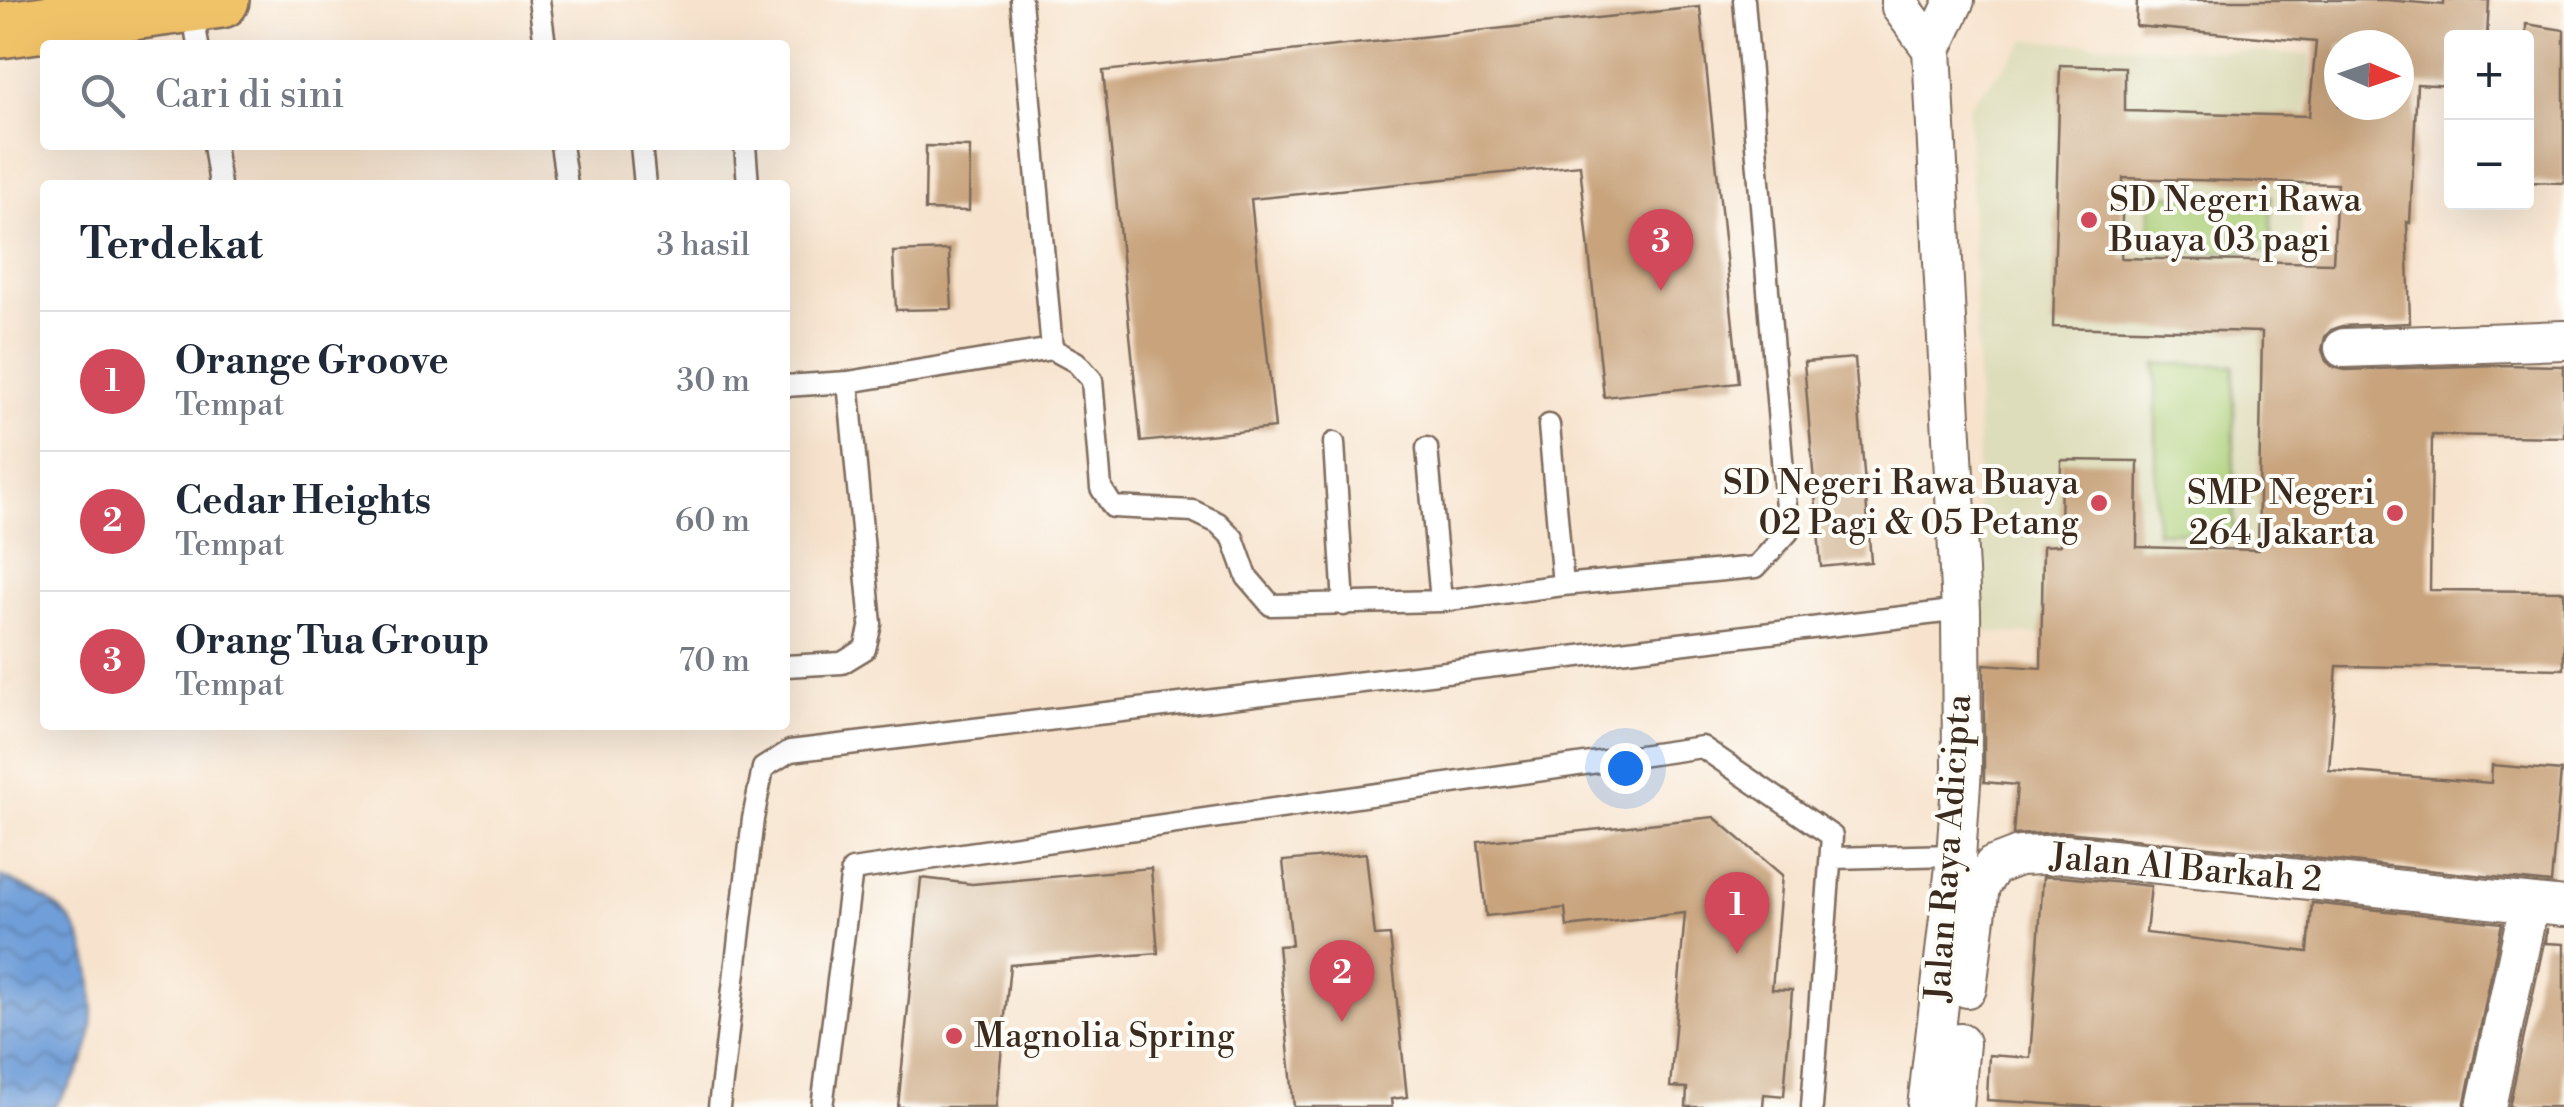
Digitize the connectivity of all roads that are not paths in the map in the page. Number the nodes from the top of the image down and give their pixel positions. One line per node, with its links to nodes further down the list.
1 (539, 0): 8 (lane)
2 (1021, 0): 20 (lane)
3 (1744, 0): 26 (lane)
4 (1901, 0): 9 (street)
5 (1955, 0): 9 (street, Jalan Raya Adicipta)
6 (203, 16): 7 (main road)
7 (0, 30)
8 (544, 40)
9 (1932, 50): 29 (street, Jalan Raya Adicipta)
10 (215, 150): 14 (lane)
11 (562, 150): 15 (lane)
12 (641, 150): 16 (lane)
13 (744, 150): 17 (lane)
14 (219, 180)
15 (565, 180)
16 (644, 180)
17 (748, 180)
18 (2564, 340): 19 (street)
19 (2344, 348)
20 (1052, 350): 21 (lane); 28 (lane)
21 (848, 382): 22 (lane); 30 (lane)
22 (790, 386)
23 (1549, 425): 26 (lane)
24 (1334, 444): 28 (lane)
25 (1427, 448): 27 (lane)
26 (1563, 586): 27 (lane)
27 (1442, 601): 28 (lane)
28 (1344, 605)
29 (1960, 610): 31 (street, Jalan Raya Adicipta); 34 (lane)
30 (790, 666)
31 (1956, 856): 32 (lane); 37 (street, Jalan Raya Adicipta)
32 (1830, 858): 35 (lane); 36 (lane)
33 (2547, 905): 38 (street, Jalan Al Barkah 2); 39 (street)
34 (720, 1107)
35 (822, 1107)
36 (1812, 1107)
37 (1927, 1107)
38 (1954, 1107)
39 (2486, 1107)

